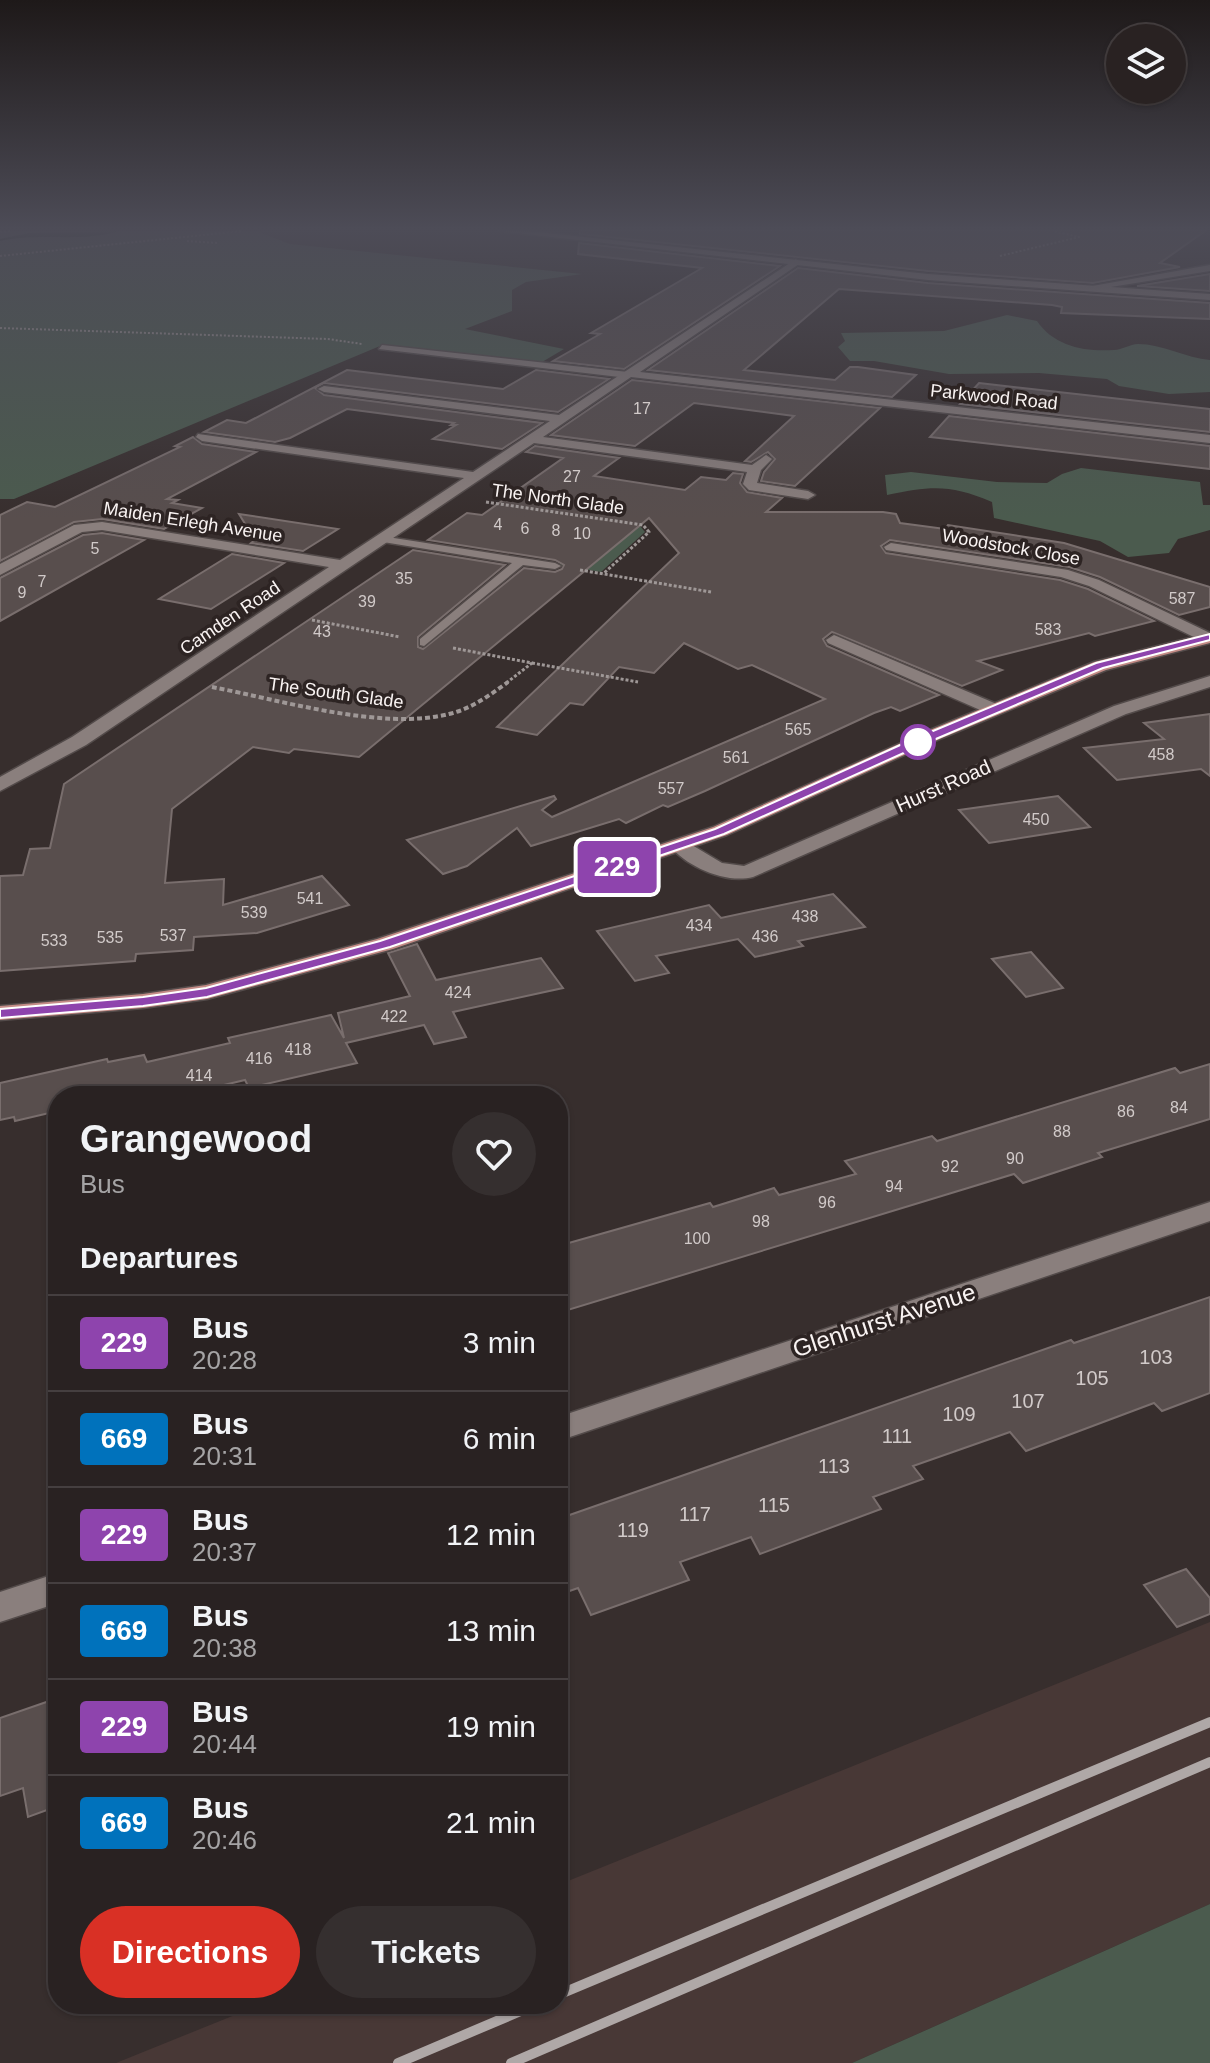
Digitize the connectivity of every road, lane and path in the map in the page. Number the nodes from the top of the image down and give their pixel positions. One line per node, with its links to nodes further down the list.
1 (699, 327): 4 (street, Camden Road)
2 (0, 328): 3 (path)
3 (382, 347): 4 (lane)
4 (630, 374): 6 (street, Camden Road); 9 (street, Parkwood Road)
5 (324, 389): 6 (street)
6 (564, 419): 8 (street, Camden Road)
7 (202, 437): 10 (street)
8 (533, 439): 10 (street, Camden Road); 11 (street)
9 (1210, 439)
10 (477, 476): 12 (street, Camden Road)
11 (808, 495)
12 (445, 496): 13 (street, Camden Road); 19 (path, The North Glade)
13 (381, 539): 15 (lane); 16 (street, Camden Road)
14 (891, 547): 22 (street, Woodstock Close)
15 (521, 561): 17 (lane); 24 (lane)
16 (342, 565): 18 (street, Maiden Erlegh Avenue); 21 (street, Camden Road)
17 (555, 566): 19 (path)
18 (0, 570)
19 (603, 574): 20 (path)
20 (711, 592)
21 (272, 612): 24 (path); 26 (street, Camden Road)
22 (1209, 638): 29 (main road)
23 (834, 640): 29 (street)
24 (424, 642): 25 (path)
25 (532, 663): 26 (path, The South Glade); 28 (path)
26 (171, 680): 30 (street, Camden Road)
27 (1210, 681): 31 (street, Hurst Road)
28 (638, 682)
29 (993, 709): 31 (main road)
30 (0, 785)
31 (680, 846): 32 (main road)
32 (0, 1013)
33 (1210, 1211): 34 (street, Glenhurst Avenue)
34 (568, 1426)
35 (48, 1591): 36 (street)
36 (0, 1607)

